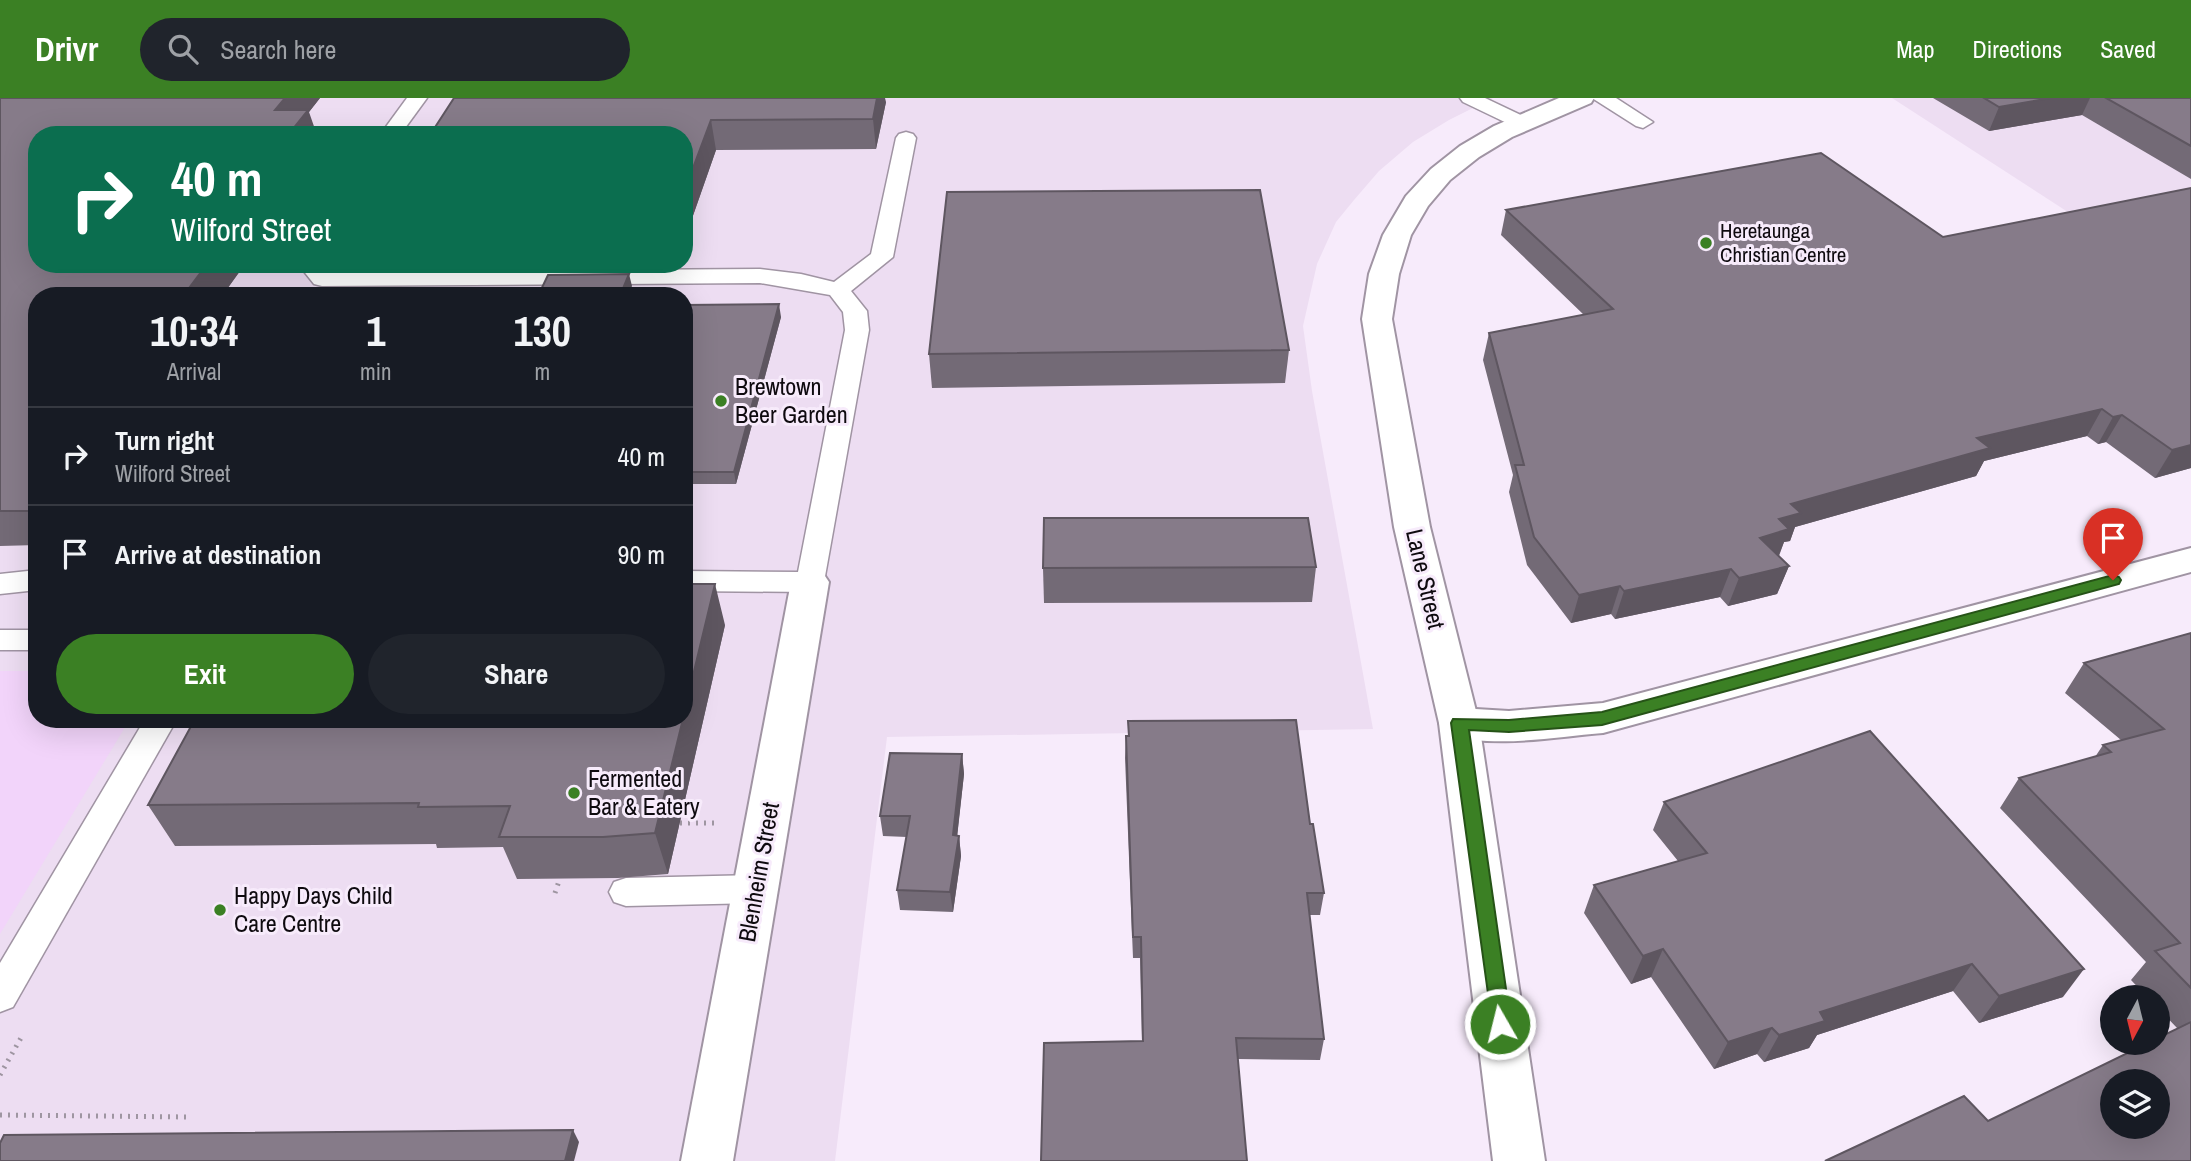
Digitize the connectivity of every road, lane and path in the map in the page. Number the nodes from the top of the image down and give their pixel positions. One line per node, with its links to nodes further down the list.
1 (417, 98): 7 (lane)
2 (1470, 98): 5 (lane)
3 (1582, 98): 5 (street, Lane Street)
4 (1602, 98): 6 (lane)
5 (1520, 122): 20 (street, Lane Street)
6 (1643, 122)
7 (397, 126)
8 (906, 138): 10 (lane)
9 (317, 273): 10 (lane)
10 (838, 290): 15 (lane)
11 (2191, 559): 20 (street)
12 (28, 581): 16 (lane)
13 (693, 581): 15 (lane)
14 (28, 582): 17 (lane)
15 (810, 582): 25 (street, Blenheim Street)
16 (0, 584)
17 (0, 592)
18 (28, 639): 19 (lane)
19 (0, 640)
20 (1459, 723): 32 (street, Lane Street)
21 (155, 728): 28 (lane)
22 (720, 822): 23 (path)
23 (680, 823)
24 (560, 878): 27 (path)
25 (757, 888): 26 (lane); 31 (street, Blenheim Street)
26 (626, 892)
27 (555, 893)
28 (0, 996)
29 (0, 1115): 30 (path)
30 (189, 1116)
31 (707, 1161)
32 (1519, 1161)

